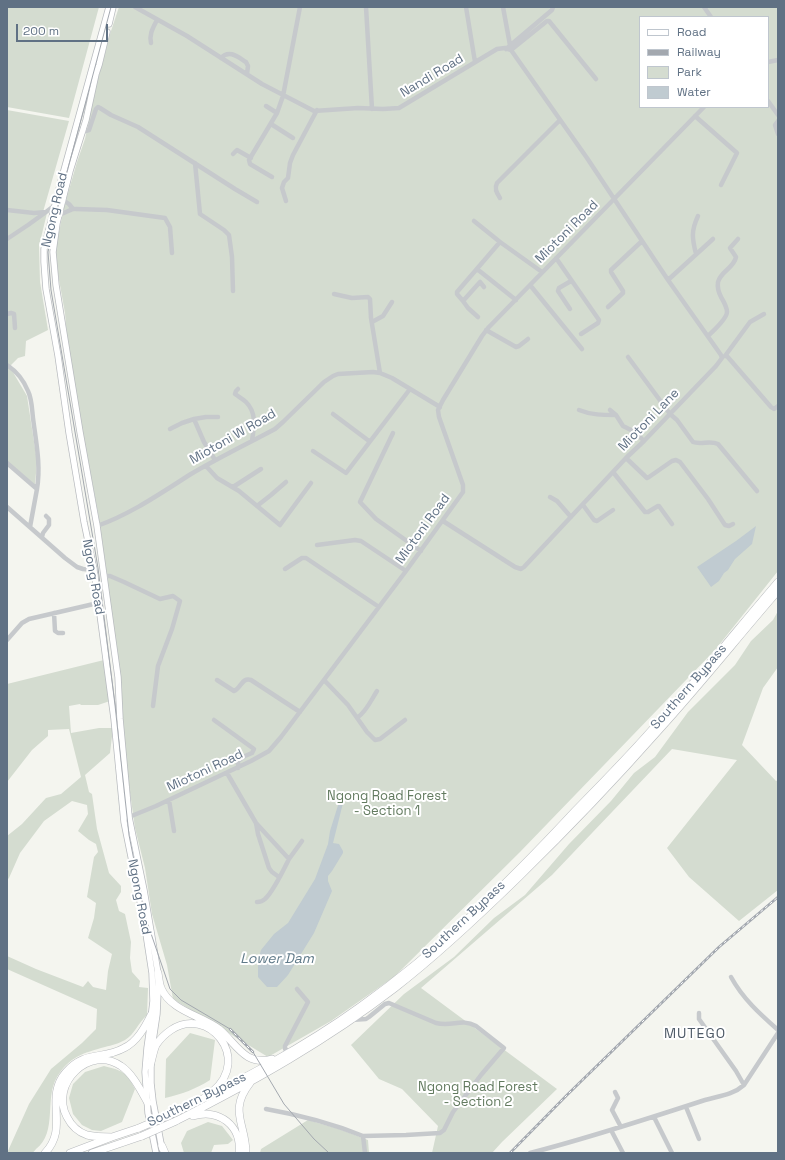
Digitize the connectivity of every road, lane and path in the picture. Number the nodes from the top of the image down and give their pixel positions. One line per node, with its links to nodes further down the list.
1 (109, 7): 45 (main road, Ngong Road)
2 (113, 7): 20 (main road, Ngong Road)
3 (135, 7): 11 (street, Nandi Road)
4 (300, 7): 18 (street)
5 (366, 7): 24 (street)
6 (466, 7): 15 (street)
7 (503, 7): 13 (street)
8 (553, 7): 13 (street)
9 (704, 7): 10 (street)
10 (710, 16)
11 (157, 20): 12 (street); 14 (street, Nandi Road)
12 (151, 43)
13 (509, 48): 15 (street, Nandi Road); 17 (street); 29 (street)
14 (221, 58): 16 (street, Nandi Road); 16 (street)
15 (475, 62): 24 (street, Nandi Road)
16 (247, 74): 18 (street, Nandi Road)
17 (596, 79)
18 (283, 96): 25 (street, Nandi Road); 26 (street)
19 (769, 102): 27 (street)
20 (90, 103): 22 (street); 32 (main road, Ngong Road)
21 (266, 106): 26 (street)
22 (98, 107): 32 (street); 37 (street)
23 (703, 108): 28 (street, Miotoni Road)
24 (372, 109): 25 (street, Nandi Road)
25 (318, 110): 43 (street)
26 (277, 113): 31 (street)
27 (778, 115)
28 (695, 116): 39 (street); 41 (street, Miotoni Road)
29 (560, 120): 40 (street); 41 (street)
30 (778, 121): 33 (street)
31 (271, 124): 34 (street); 36 (street)
32 (82, 132): 42 (main road, Ngong Road)
33 (778, 134)
34 (293, 138)
35 (233, 154): 36 (street)
36 (251, 158): 38 (street)
37 (195, 163): 44 (street); 66 (street)
38 (272, 178)
39 (721, 185)
40 (500, 198)
41 (615, 199): 55 (street); 59 (street, Miotoni Road)
42 (63, 200): 46 (street); 49 (main road, Ngong Road)
43 (286, 201)
44 (257, 202)
45 (55, 205): 48 (street); 69 (main road, Ngong Road)
46 (73, 209): 49 (street); 57 (street)
47 (7, 210): 48 (street)
48 (46, 212): 53 (street)
49 (59, 215): 68 (main road, Ngong Road)
50 (698, 216): 58 (street)
51 (474, 221): 56 (street)
52 (738, 238): 84 (street)
53 (7, 239)
54 (713, 239): 58 (street)
55 (642, 241): 62 (street); 73 (street)
56 (500, 242): 60 (street); 61 (street)
57 (172, 253)
58 (696, 254): 62 (street)
59 (556, 258): 61 (street, Miotoni Road); 63 (street)
60 (477, 268): 70 (street); 71 (street)
61 (542, 272): 64 (street, Miotoni Road)
62 (668, 280): 84 (street)
63 (571, 281): 74 (street); 83 (street)
64 (530, 285): 70 (street, Miotoni Road); 86 (street)
65 (484, 287): 71 (street)
66 (233, 291)
67 (334, 294): 79 (street)
68 (58, 296): 69 (main road); 78 (main road, Ngong Road)
69 (49, 299): 80 (main road, Ngong Road)
70 (516, 300): 82 (street, Miotoni Road)
71 (463, 301): 77 (street)
72 (392, 302): 79 (street)
73 (608, 307)
74 (570, 309)
75 (7, 314): 81 (street)
76 (764, 314): 88 (street, Miotoni Lane)
77 (478, 317)
78 (62, 320): 80 (main road); 129 (main road, Ngong Road)
79 (372, 322): 90 (street)
80 (52, 323): 135 (main road, Ngong Road)
81 (15, 328)
82 (486, 330): 85 (street); 94 (street, Miotoni Road)
83 (581, 334)
84 (708, 336): 88 (street)
85 (528, 339)
86 (582, 349)
87 (628, 356): 98 (street)
88 (724, 356): 93 (street); 98 (street, Miotoni Lane)
89 (7, 365): 117 (street)
90 (380, 373): 92 (street, Miotoni W Road); 104 (street, Miotoni W Road)
91 (238, 389): 104 (street)
92 (410, 389): 94 (street, Miotoni W Road); 106 (street)
93 (778, 406)
94 (440, 407): 126 (street, Miotoni Road)
95 (579, 410): 99 (street)
96 (610, 410): 99 (street)
97 (333, 414): 106 (street)
98 (670, 414): 105 (street, Miotoni Lane); 118 (street)
99 (616, 415): 105 (street)
100 (218, 417): 101 (street)
101 (194, 420): 102 (street); 109 (street)
102 (170, 429)
103 (393, 433): 133 (street)
104 (252, 441): 109 (street, Miotoni W Road)
105 (644, 441): 108 (street, Miotoni Lane)
106 (369, 442): 107 (street)
107 (313, 452)
108 (626, 458): 113 (street, Miotoni Lane); 128 (street)
109 (215, 460): 111 (street, Miotoni W Road)
110 (7, 463): 117 (street)
111 (206, 466): 116 (street); 129 (street, Miotoni W Road)
112 (261, 469): 116 (street)
113 (613, 472): 120 (street, Miotoni Lane); 127 (street)
114 (286, 482): 121 (street)
115 (311, 483): 121 (street)
116 (233, 487): 121 (street)
117 (37, 489): 130 (street)
118 (756, 491)
119 (550, 497): 125 (street)
120 (582, 504): 123 (street); 125 (street, Miotoni Lane)
121 (257, 506)
122 (7, 507): 130 (street)
123 (613, 510)
124 (46, 516): 131 (street)
125 (570, 517): 126 (street, Miotoni Lane)
126 (443, 521): 133 (street, Miotoni Road)
127 (672, 524)
128 (733, 524)
129 (97, 526): 137 (main road, Ngong Road)
130 (30, 527): 131 (street)
131 (42, 537): 135 (street)
132 (317, 545): 136 (street)
133 (421, 551): 136 (street, Miotoni Road)
134 (285, 568): 141 (street)
135 (94, 570): 140 (main road, Ngong Road)
136 (406, 571): 141 (street, Miotoni Road)
137 (104, 576): 145 (main road, Ngong Road); 150 (street)
138 (778, 582): 172 (highway, Southern Bypass)
139 (778, 591): 170 (highway, Southern Bypass)
140 (98, 603): 142 (street); 146 (main road, Ngong Road)
141 (379, 607): 148 (street, Miotoni Road)
142 (54, 613): 143 (street); 144 (street)
143 (63, 633)
144 (7, 640)
145 (114, 653): 146 (main road); 158 (main road, Ngong Road)
146 (106, 656): 169 (main road, Ngong Road)
147 (217, 680): 151 (street)
148 (324, 680): 151 (street, Miotoni Road); 152 (street)
149 (377, 691): 152 (street)
150 (153, 706)
151 (300, 712): 155 (street, Miotoni Road)
152 (357, 718): 154 (street)
153 (214, 720): 155 (street)
154 (405, 720)
155 (238, 768): 156 (street, Miotoni Road)
156 (227, 773): 157 (street, Miotoni Road); 159 (street)
157 (169, 800): 158 (street, Miotoni Road); 160 (street)
158 (129, 817): 165 (main road, Ngong Road)
159 (256, 823): 162 (street); 163 (street)
160 (174, 831)
161 (302, 841): 162 (street)
162 (290, 859): 163 (street)
163 (279, 877): 164 (street)
164 (256, 902)
165 (158, 973): 173 (highway); 174 (main road, Ngong Road)
166 (731, 977): 171 (street)
167 (297, 989): 172 (street)
168 (699, 1013): 176 (street)
169 (151, 1015): 179 (main road, Ngong Road); 191 (highway)
170 (351, 1020): 175 (highway, Southern Bypass); 186 (street)
171 (778, 1031): 176 (street)
172 (290, 1052): 173 (highway, Southern Bypass)
173 (280, 1057): 178 (highway, Southern Bypass)
174 (150, 1066): 178 (highway); 190 (main road, Ngong Road)
175 (251, 1082): 183 (highway, Southern Bypass); 197 (highway)
176 (744, 1085): 180 (street)
177 (616, 1092): 184 (street)
178 (207, 1096): 187 (highway, Southern Bypass, bridge)
179 (148, 1103): 187 (highway); 195 (main road, Ngong Road)
180 (686, 1107): 182 (street); 188 (street)
181 (266, 1110): 186 (street)
182 (654, 1117): 184 (street); 201 (street)
183 (176, 1121): 189 (highway, Southern Bypass, bridge); 196 (highway)
184 (621, 1127): 185 (street)
185 (611, 1130): 199 (street); 200 (street)
186 (363, 1136): 198 (street)
187 (112, 1137): 192 (highway, Southern Bypass)
188 (699, 1139)
189 (108, 1148): 193 (highway, Southern Bypass); 194 (highway)
190 (163, 1151)
191 (45, 1153)
192 (70, 1153)
193 (92, 1153)
194 (99, 1153)
195 (156, 1153)
196 (239, 1153)
197 (246, 1153)
198 (365, 1153)
199 (530, 1153)
200 (623, 1153)
201 (672, 1153)

